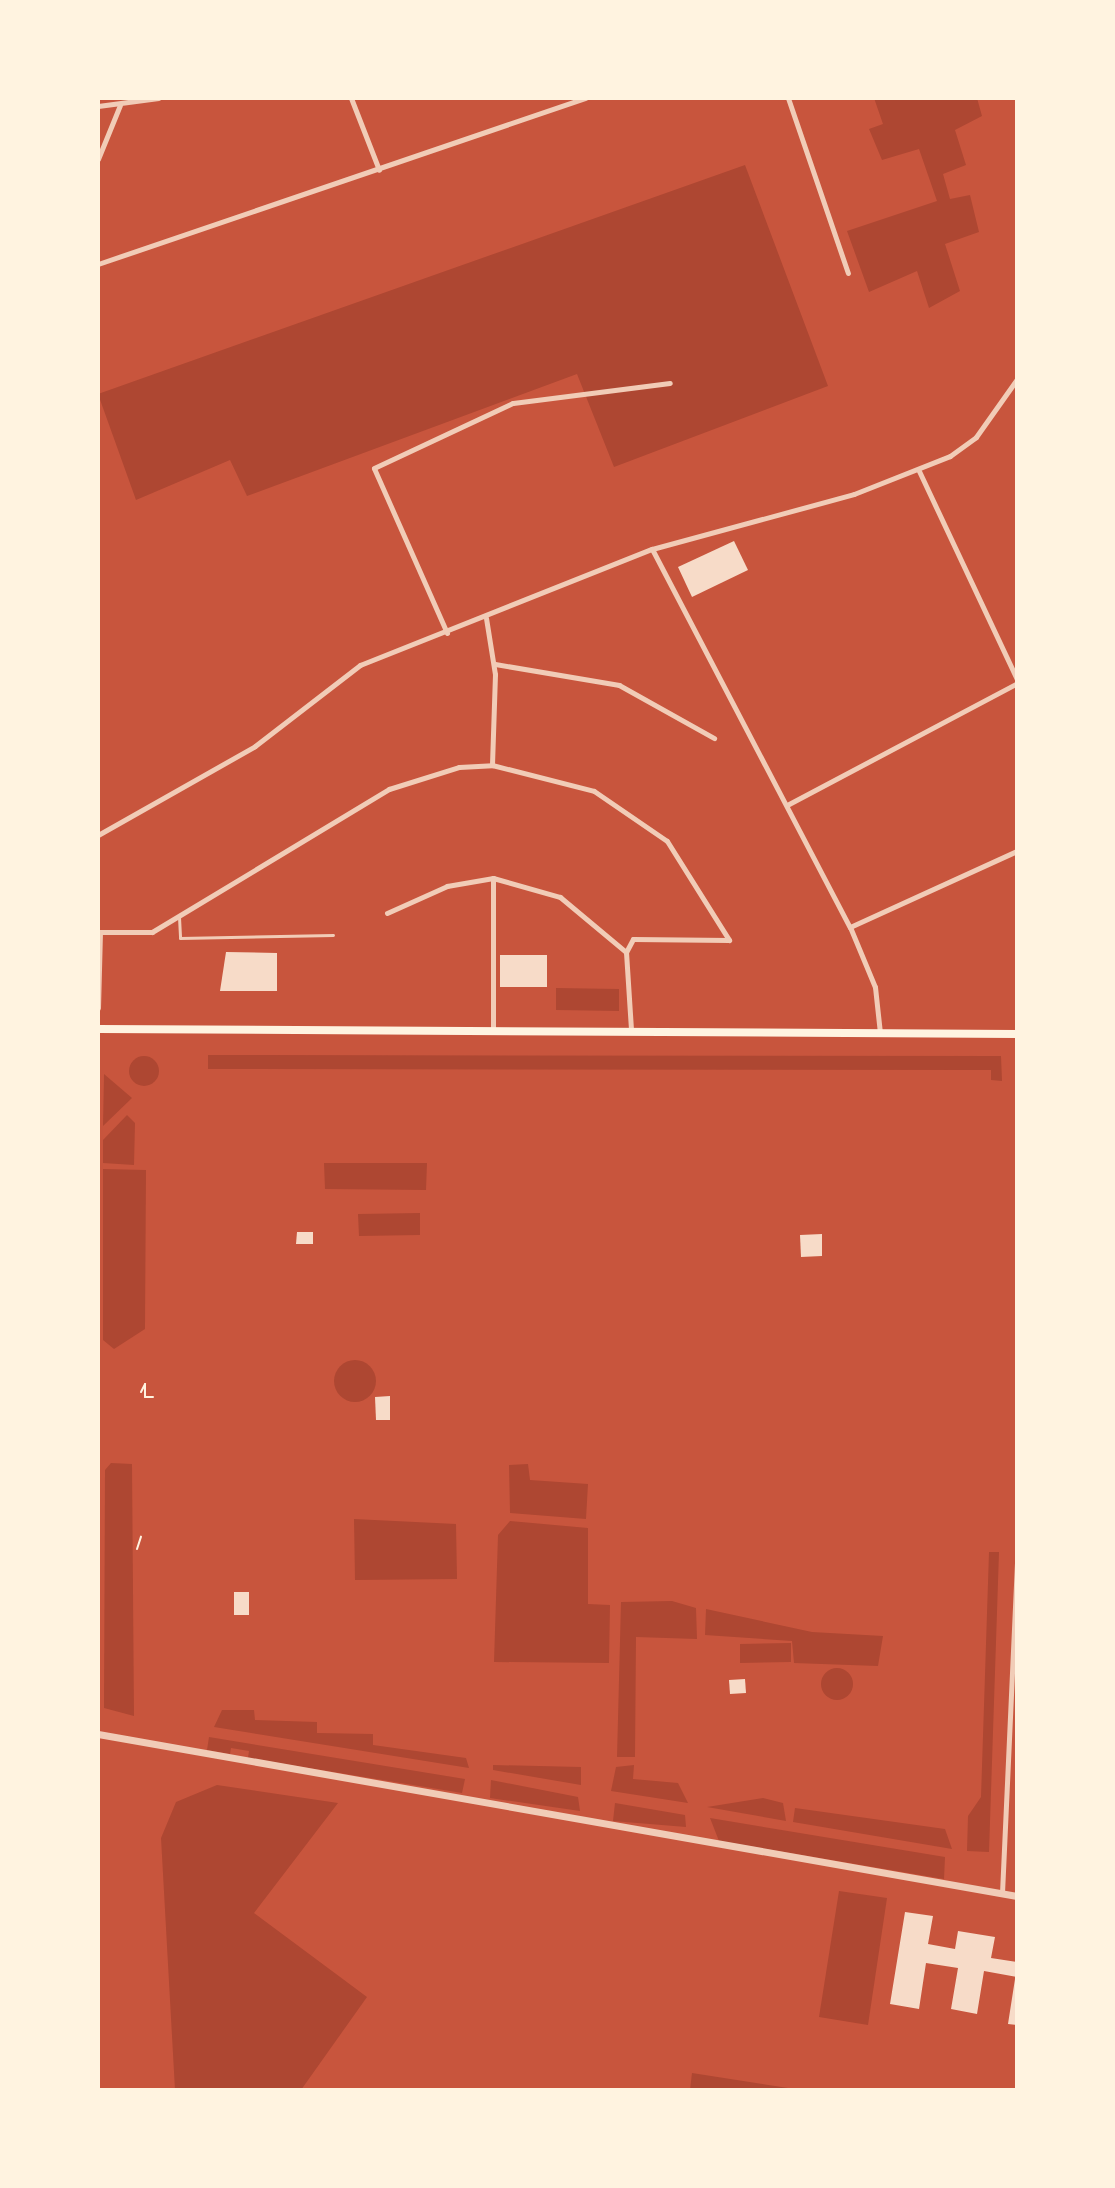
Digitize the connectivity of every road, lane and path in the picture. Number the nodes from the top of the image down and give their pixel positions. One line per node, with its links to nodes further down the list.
1 (158, 98): 5 (street)
2 (351, 98): 9 (street)
3 (585, 98): 9 (street)
4 (788, 98): 11 (street)
5 (149, 99): 6 (street)
6 (121, 105): 7 (street); 8 (street)
7 (98, 106)
8 (98, 159)
9 (379, 170): 10 (street)
10 (98, 264)
11 (848, 273)
12 (1017, 379): 14 (street)
13 (670, 383): 17 (street)
14 (919, 471): 15 (street); 19 (street)
15 (652, 549): 16 (street); 22 (street)
16 (486, 618): 17 (street); 18 (street)
17 (447, 633): 23 (street)
18 (495, 664): 20 (street); 21 (street)
19 (1017, 681): 22 (street)
20 (714, 738)
21 (492, 765): 27 (street); 30 (street)
22 (787, 805): 28 (street)
23 (98, 835)
24 (1017, 851): 28 (street)
25 (493, 878): 26 (street); 30 (street); 32 (street)
26 (387, 913)
27 (179, 917): 29 (lane); 31 (street)
28 (850, 927): 35 (street)
29 (333, 935)
30 (626, 952): 34 (street)
31 (98, 1008)
32 (493, 1027): 33 (main road); 34 (main road)
33 (98, 1029)
34 (631, 1029): 35 (main road)
35 (880, 1033): 36 (main road)
36 (1017, 1034)
37 (141, 1392): 38 (path)
38 (153, 1397)
39 (141, 1537): 40 (path)
40 (137, 1549)
41 (1017, 1560): 43 (street)
42 (98, 1734): 43 (street)
43 (1002, 1893): 44 (street)
44 (1017, 1896)

